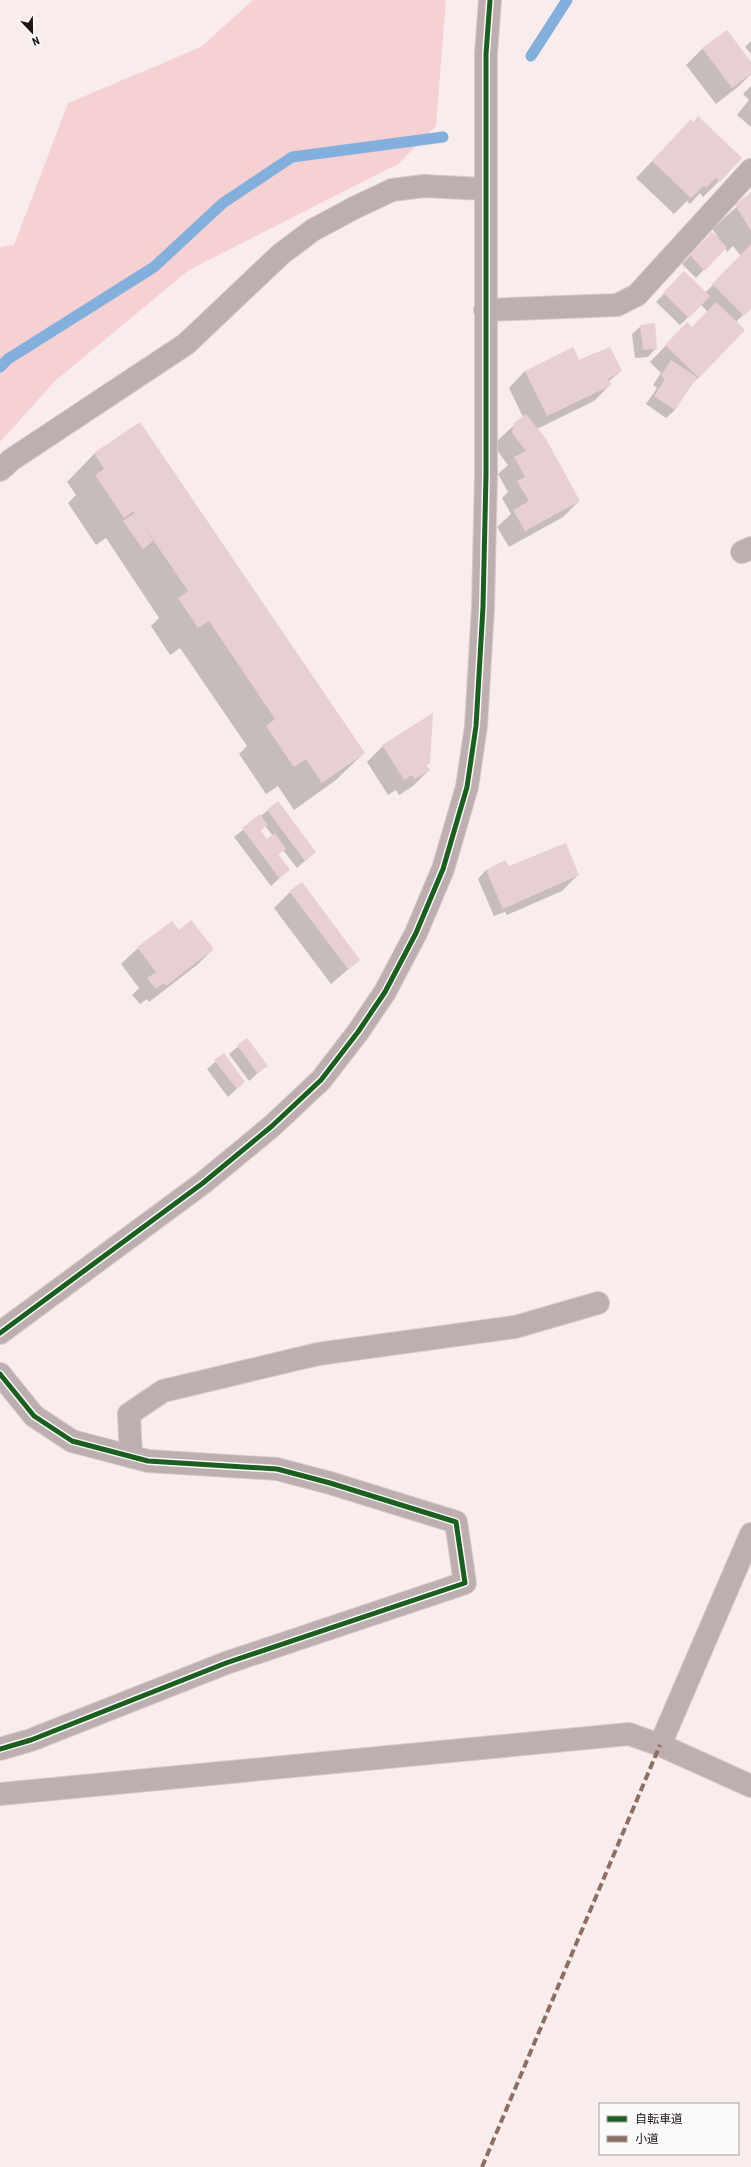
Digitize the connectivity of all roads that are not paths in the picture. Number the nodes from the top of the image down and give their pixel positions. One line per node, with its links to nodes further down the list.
1 (490, 0): 3 (street)
2 (751, 170): 4 (street)
3 (484, 189): 4 (street); 5 (street)
4 (485, 310): 7 (street)
5 (0, 470)
6 (598, 1303): 9 (street)
7 (0, 1333)
8 (0, 1374): 9 (street)
9 (130, 1457): 12 (street)
10 (751, 1534): 11 (street)
11 (660, 1745): 13 (street); 14 (street)
12 (0, 1749)
13 (751, 1786)
14 (0, 1794)

